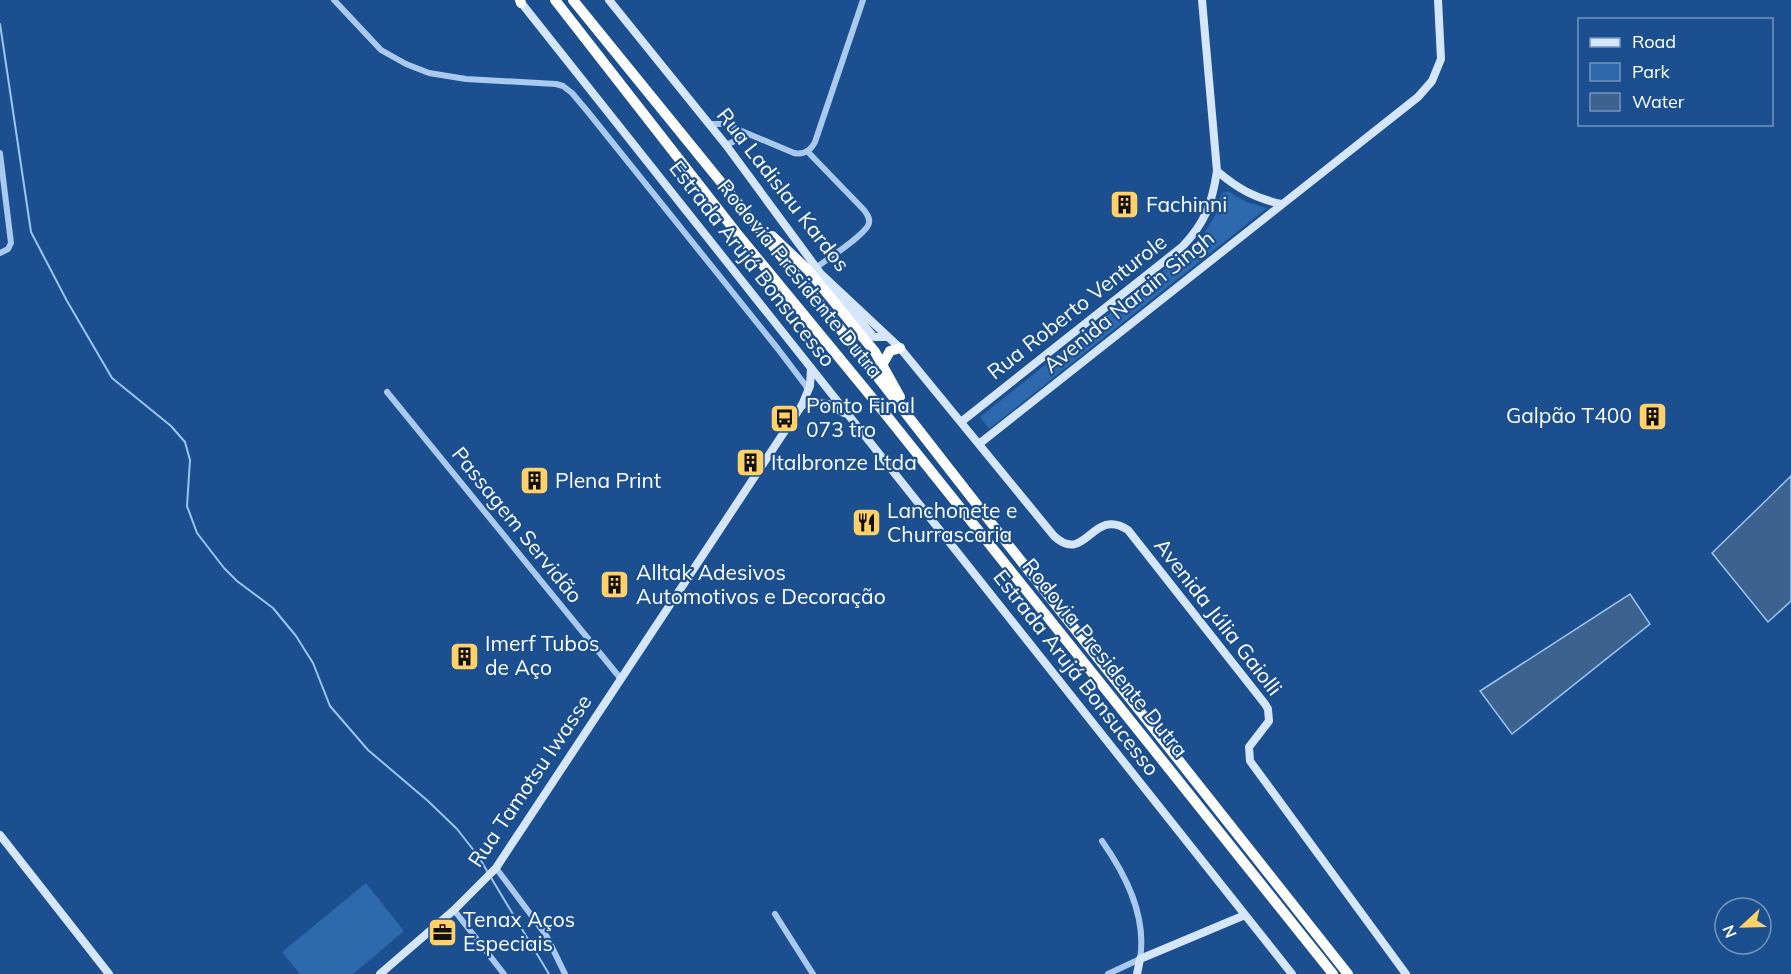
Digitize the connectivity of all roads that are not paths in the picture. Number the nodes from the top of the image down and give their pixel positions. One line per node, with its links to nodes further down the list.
1 (334, 0): 24 (street)
2 (555, 0): 47 (highway, Rodovia Presidente Dutra)
3 (573, 0): 16 (highway, Rodovia Presidente Dutra)
4 (609, 0): 9 (street, Rua Ladislau Kardos)
5 (863, 0): 12 (street)
6 (1202, 0): 14 (street, Rua Roberto Venturole)
7 (1438, 0): 15 (street, Avenida Narain Singh)
8 (520, 1): 22 (street, Estrada Arujá Bonsucesso)
9 (709, 124): 10 (street); 11 (street, Rua Ladislau Kardos)
10 (748, 135): 11 (street); 12 (street)
11 (726, 145): 19 (street, Rua Ladislau Kardos)
12 (807, 152): 19 (street)
13 (0, 153): 17 (street)
14 (1217, 171): 15 (street); 27 (street, Rua Roberto Venturole)
15 (1281, 204): 29 (street, Avenida Narain Singh)
16 (747, 214): 18 (highway); 28 (highway, Rodovia Presidente Dutra)
17 (3, 252)
18 (795, 257): 19 (highway); 21 (highway)
19 (819, 270): 20 (street, Rua Ladislau Kardos)
20 (900, 348): 21 (highway); 27 (street)
21 (882, 365): 28 (highway)
22 (811, 368): 24 (street, Rua Tamotsu Iwasse); 26 (street, Estrada Arujá Bonsucesso)
23 (387, 392): 30 (street, Passagem Servidão)
24 (808, 392): 25 (street, Rua Tamotsu Iwasse)
25 (802, 405): 26 (street); 30 (street, Rua Tamotsu Iwasse)
26 (846, 413): 36 (street, Estrada Arujá Bonsucesso)
27 (961, 422): 29 (street, Avenida Júlia Gaiolli)
28 (916, 425): 48 (highway, Rodovia Presidente Dutra)
29 (980, 444): 49 (street, Avenida Júlia Gaiolli)
30 (621, 679): 33 (street, Rua Tamotsu Iwasse)
31 (0, 835): 39 (street)
32 (1102, 841): 37 (street)
33 (495, 868): 34 (street, Rua Tamotsu Iwasse); 42 (street)
34 (454, 910): 38 (street, Rua Tamotsu Iwasse); 41 (street)
35 (775, 914): 43 (street)
36 (1245, 915): 37 (street); 46 (street, Estrada Arujá Bonsucesso)
37 (1140, 959): 44 (street); 45 (street)
38 (390, 971): 40 (street, Rua Tamotsu Iwasse)
39 (109, 974)
40 (380, 974)
41 (504, 974)
42 (565, 974)
43 (813, 974)
44 (1108, 974)
45 (1137, 974)
46 (1292, 974)
47 (1333, 974)
48 (1348, 974)
49 (1407, 974)

